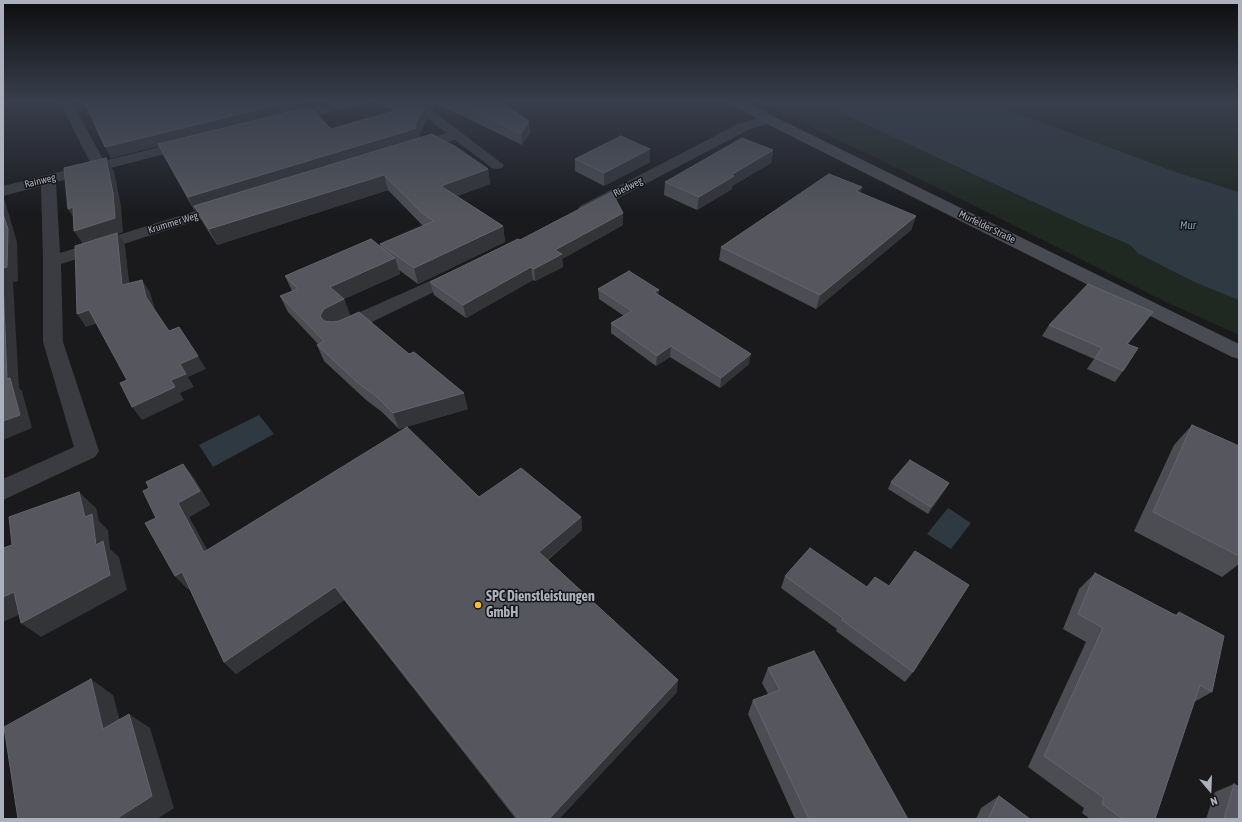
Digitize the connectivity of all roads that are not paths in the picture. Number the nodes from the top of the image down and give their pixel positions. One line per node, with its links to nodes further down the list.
1 (85, 139): 9 (street)
2 (441, 139): 7 (street)
3 (461, 139): 8 (street)
4 (719, 139): 13 (street, Riedweg)
5 (809, 139): 17 (street, Murfelder Straße)
6 (206, 140): 9 (street, Rainweg)
7 (402, 152)
8 (497, 165)
9 (99, 166): 10 (street, Rainweg)
10 (48, 179): 11 (street, Rainweg); 14 (street)
11 (3, 191)
12 (242, 201): 14 (street, Krummer Weg)
13 (570, 217)
14 (52, 261): 18 (street)
15 (471, 268): 16 (street)
16 (338, 331)
17 (1239, 352)
18 (3, 490)

